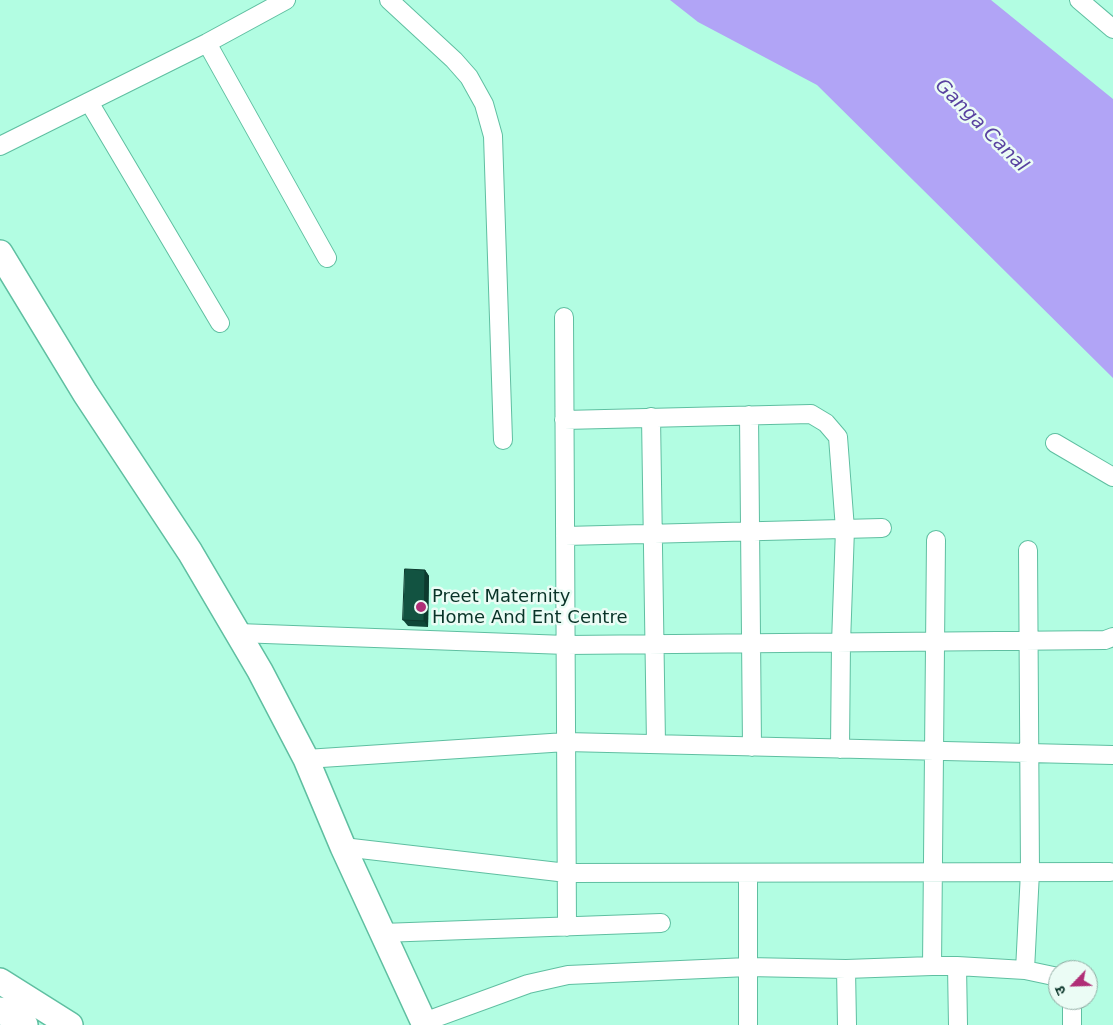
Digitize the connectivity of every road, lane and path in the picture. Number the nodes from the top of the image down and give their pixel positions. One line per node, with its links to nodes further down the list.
1 (286, 0): 5 (street)
2 (389, 0): 15 (street)
3 (1078, 0): 4 (street)
4 (1113, 29)
5 (208, 43): 6 (street); 9 (street)
6 (88, 102): 7 (street); 11 (street)
7 (0, 146)
8 (0, 253): 25 (street)
9 (327, 258)
10 (564, 317): 14 (street)
11 (220, 323)
12 (749, 415): 13 (street); 19 (street); 20 (street)
13 (651, 417): 14 (street); 21 (street)
14 (564, 420): 22 (street)
15 (503, 440)
16 (1055, 443): 17 (street)
17 (1113, 477)
18 (882, 528): 19 (street)
19 (844, 529): 20 (street); 30 (street)
20 (749, 532): 21 (street); 29 (street)
21 (653, 534): 22 (street); 32 (street)
22 (565, 536): 31 (street)
23 (936, 540): 28 (street)
24 (1028, 550): 27 (street)
25 (238, 633): 31 (street); 40 (street)
26 (1113, 637): 27 (street)
27 (1028, 641): 28 (street); 38 (street)
28 (935, 642): 30 (street); 37 (street)
29 (752, 643): 30 (street); 32 (street); 35 (street)
30 (841, 643): 36 (street)
31 (566, 644): 32 (street); 33 (street)
32 (654, 644): 34 (street)
33 (566, 742): 34 (street); 40 (street); 46 (street)
34 (656, 744): 35 (street)
35 (752, 747): 36 (street)
36 (840, 748): 37 (street)
37 (934, 751): 38 (street); 43 (street)
38 (1030, 753): 39 (street); 44 (street)
39 (1113, 755)
40 (306, 759): 41 (street)
41 (343, 847): 46 (street); 49 (street)
42 (748, 872): 43 (street); 46 (street); 52 (street)
43 (933, 872): 44 (street); 50 (street)
44 (1030, 872): 45 (street); 54 (street)
45 (1110, 872)
46 (567, 873): 48 (street)
47 (661, 923): 48 (street)
48 (567, 926): 49 (street)
49 (382, 933): 59 (street)
50 (932, 966): 51 (street); 53 (street)
51 (958, 966): 54 (street); 64 (street)
52 (748, 967): 53 (street); 59 (street); 62 (street)
53 (846, 969): 63 (street)
54 (1025, 970): 55 (street)
55 (1048, 975)
56 (0, 981): 61 (street)
57 (0, 1010): 60 (street)
58 (1072, 1010): 65 (street)
59 (425, 1024)
60 (25, 1025)
61 (70, 1025)
62 (748, 1025)
63 (847, 1025)
64 (958, 1025)
65 (1072, 1025)

